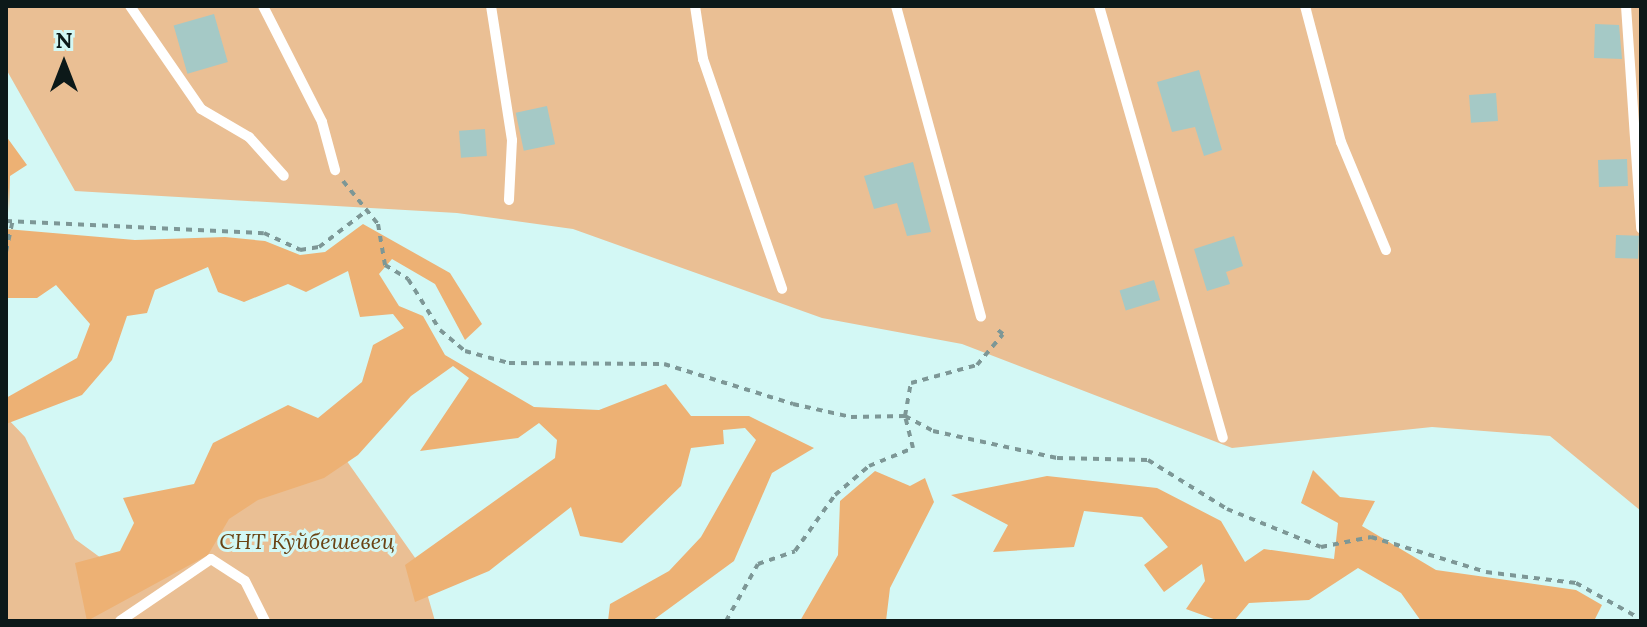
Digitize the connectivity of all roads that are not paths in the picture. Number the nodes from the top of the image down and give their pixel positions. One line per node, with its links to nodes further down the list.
1 (130, 6): 11 (lane)
2 (263, 6): 10 (lane)
3 (491, 6): 12 (lane)
4 (695, 6): 15 (lane)
5 (896, 6): 16 (lane)
6 (1099, 6): 17 (lane)
7 (1305, 6): 14 (lane)
8 (1626, 6): 9 (lane)
9 (1636, 135): 13 (lane)
10 (335, 170)
11 (284, 176)
12 (509, 200)
13 (1641, 228)
14 (1386, 250)
15 (782, 289)
16 (981, 317)
17 (1223, 438)
18 (120, 621): 19 (lane)
19 (265, 621)

